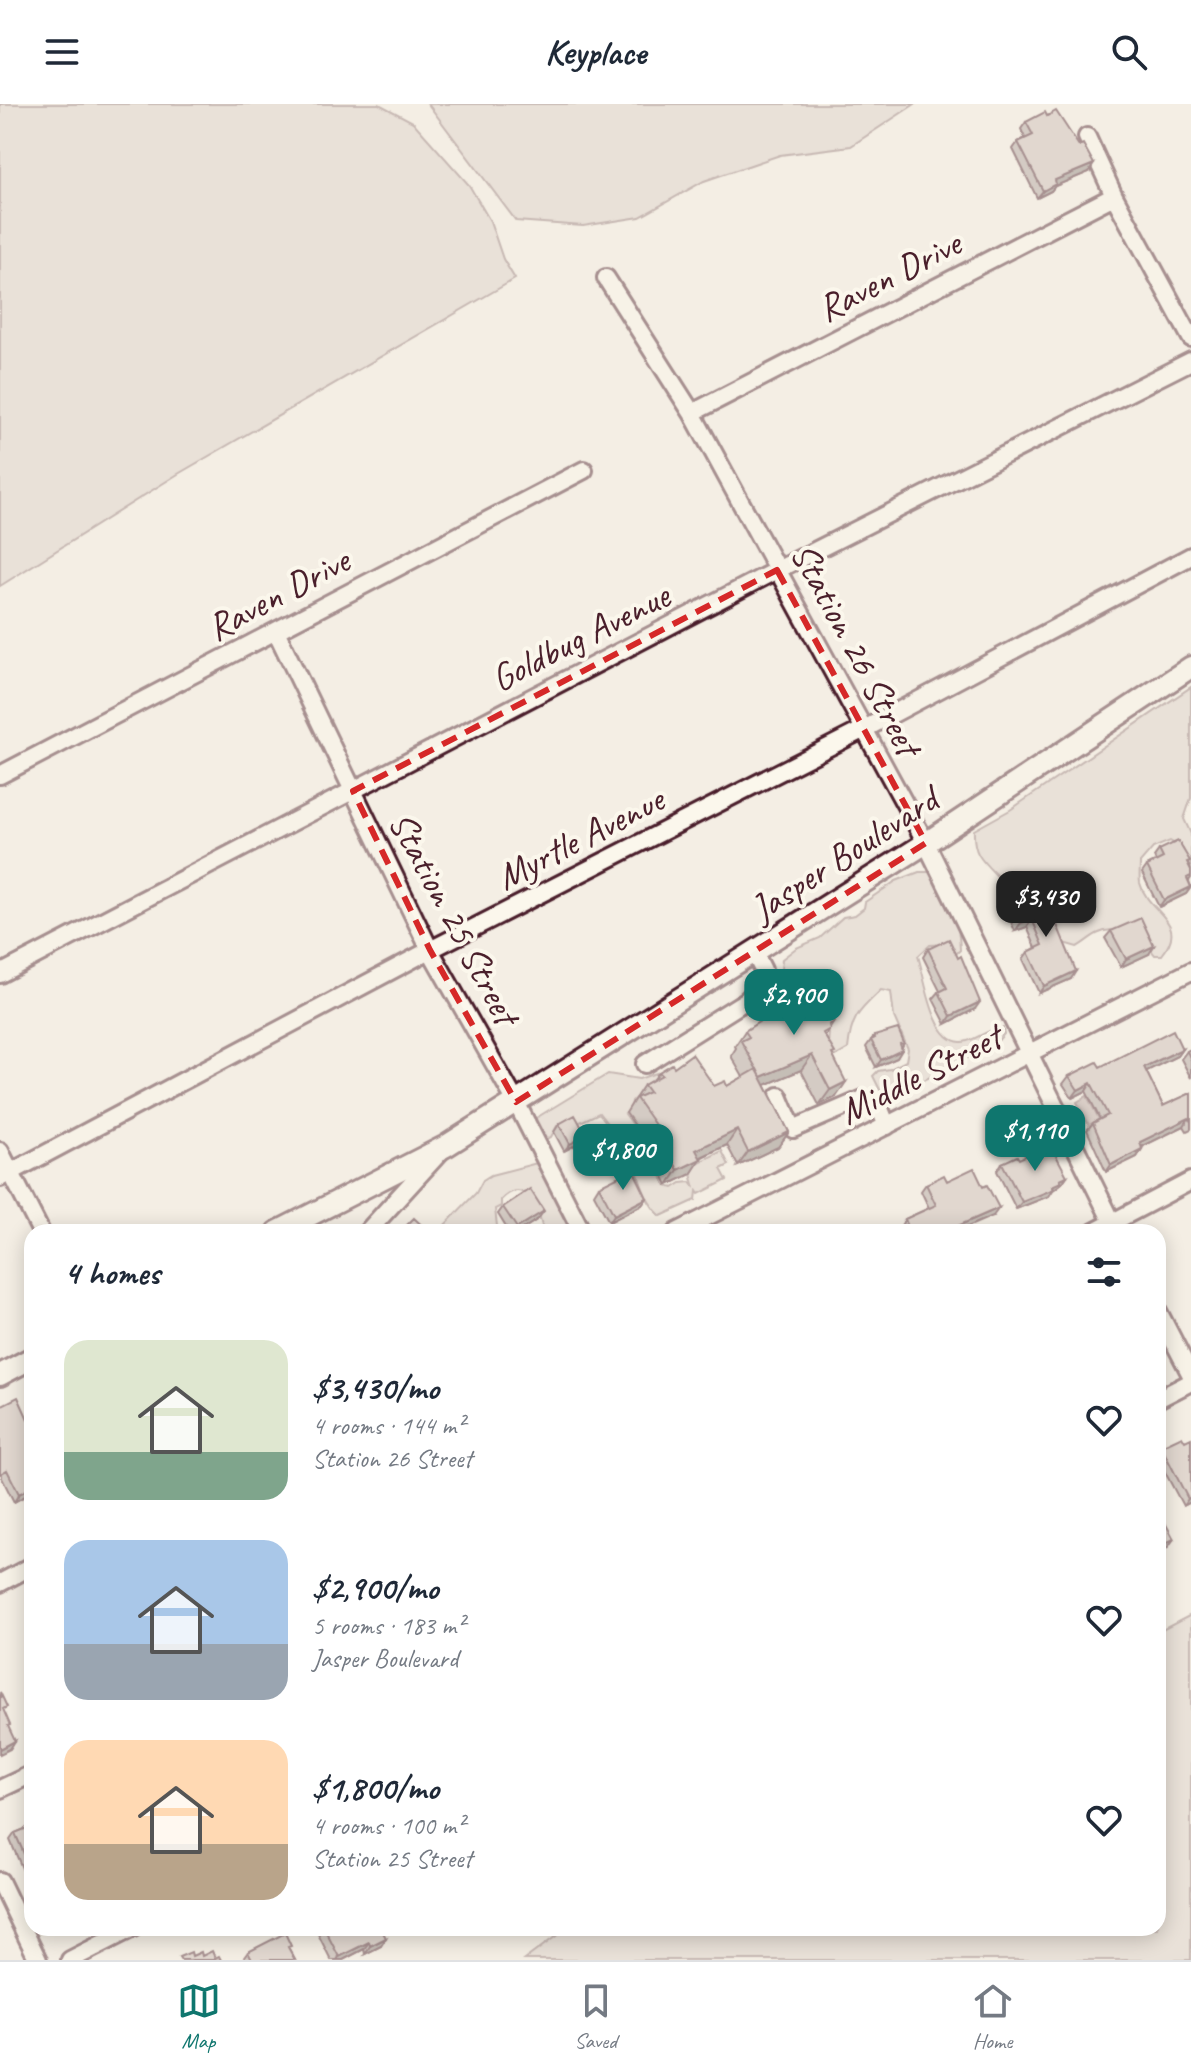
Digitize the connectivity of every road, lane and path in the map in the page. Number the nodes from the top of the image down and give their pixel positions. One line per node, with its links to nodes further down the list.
1 (1087, 137): 2 (street)
2 (1114, 196): 4 (street); 6 (street, Raven Drive)
3 (606, 278): 6 (street, Station 26 Street)
4 (1191, 338)
5 (1191, 361): 9 (street, Goldbug Avenue)
6 (692, 413): 9 (street, Station 26 Street)
7 (584, 470): 10 (street, Raven Drive)
8 (1191, 556): 12 (street, Myrtle Avenue)
9 (777, 570): 12 (street, Station 26 Street); 14 (street, Goldbug Avenue)
10 (276, 631): 13 (street, Raven Drive); 14 (street, Station 25 Street)
11 (1191, 667): 15 (main road, Jasper Boulevard)
12 (863, 730): 15 (street, Station 26 Street); 16 (street, Myrtle Avenue)
13 (0, 775)
14 (353, 791): 16 (street, Station 25 Street); 19 (street, Goldbug Avenue)
15 (926, 843): 17 (main road, Jasper Boulevard); 20 (street, Station 26 Street)
16 (430, 950): 23 (street, Station 25 Street); 27 (street, Myrtle Avenue)
17 (754, 952): 21 (street); 23 (main road, Jasper Boulevard)
18 (1191, 971): 20 (street, Middle Street)
19 (0, 974)
20 (1029, 1055): 24 (street, Middle Street); 34 (street, Station 26 Street)
21 (645, 1064)
22 (779, 1096): 24 (street)
23 (516, 1102): 25 (main road, Jasper Boulevard); 32 (street, Station 25 Street)
24 (887, 1126): 33 (street, Middle Street)
25 (446, 1146): 30 (main road, Jasper Boulevard); 31 (street)
26 (0, 1151): 27 (street)
27 (6, 1175): 29 (street)
28 (1191, 1181): 35 (street)
29 (36, 1224)
30 (293, 1224)
31 (374, 1224)
32 (578, 1224)
33 (693, 1224)
34 (1114, 1224)
35 (1120, 1224)
36 (1166, 1327): 39 (street)
37 (24, 1362): 38 (main road)
38 (0, 1375)
39 (1191, 1375)
40 (1191, 1382): 41 (street)
41 (1166, 1395)
42 (24, 1570): 43 (street)
43 (0, 1583)
44 (24, 1778): 45 (street)
45 (0, 1789)
46 (0, 1881): 47 (street)
47 (24, 1931)
48 (26, 1936): 50 (street)
49 (117, 1936): 51 (street)
50 (38, 1960)
51 (70, 1960)

